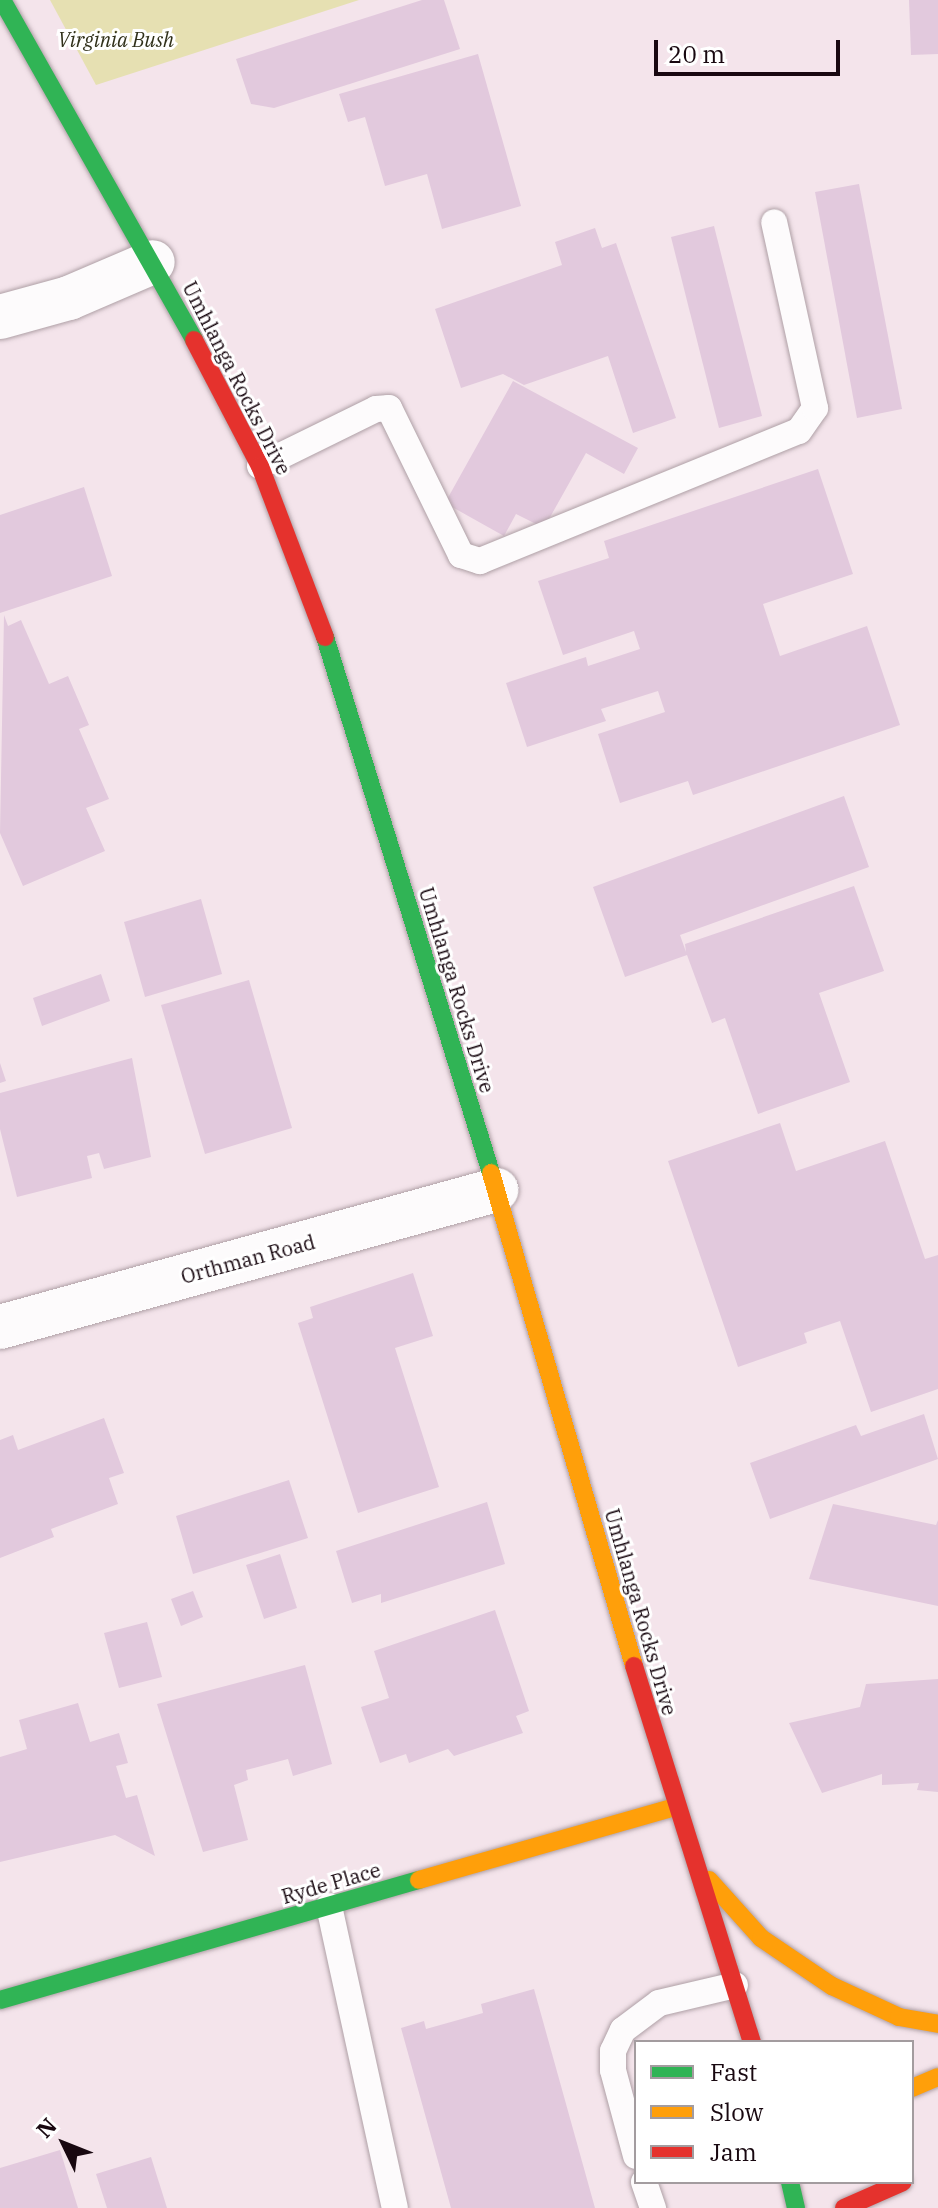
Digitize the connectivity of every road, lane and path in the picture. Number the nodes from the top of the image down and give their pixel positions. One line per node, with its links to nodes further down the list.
1 (2, 0): 3 (main road, Umhlanga Rocks Drive)
2 (774, 222): 5 (lane)
3 (153, 262): 4 (street); 5 (main road, Umhlanga Rocks Drive)
4 (0, 317)
5 (260, 466): 6 (main road, Umhlanga Rocks Drive)
6 (496, 1190): 7 (street, Orthman Road); 8 (main road, Umhlanga Rocks Drive)
7 (0, 1327)
8 (675, 1807): 9 (main road, Umhlanga Rocks Drive); 10 (main road, Ryde Place)
9 (702, 1873): 11 (main road, Umhlanga Rocks Drive); 13 (main road)
10 (329, 1906): 12 (main road, Ryde Place); 21 (lane)
11 (735, 1985): 14 (main road, Umhlanga Rocks Drive); 17 (lane)
12 (0, 2000)
13 (938, 2024)
14 (751, 2040)
15 (938, 2077): 16 (main road)
16 (914, 2087)
17 (634, 2149)
18 (645, 2184): 22 (lane)
19 (790, 2184): 23 (main road)
20 (898, 2184): 24 (main road)
21 (395, 2208)
22 (653, 2208)
23 (796, 2208)
24 (844, 2208)

